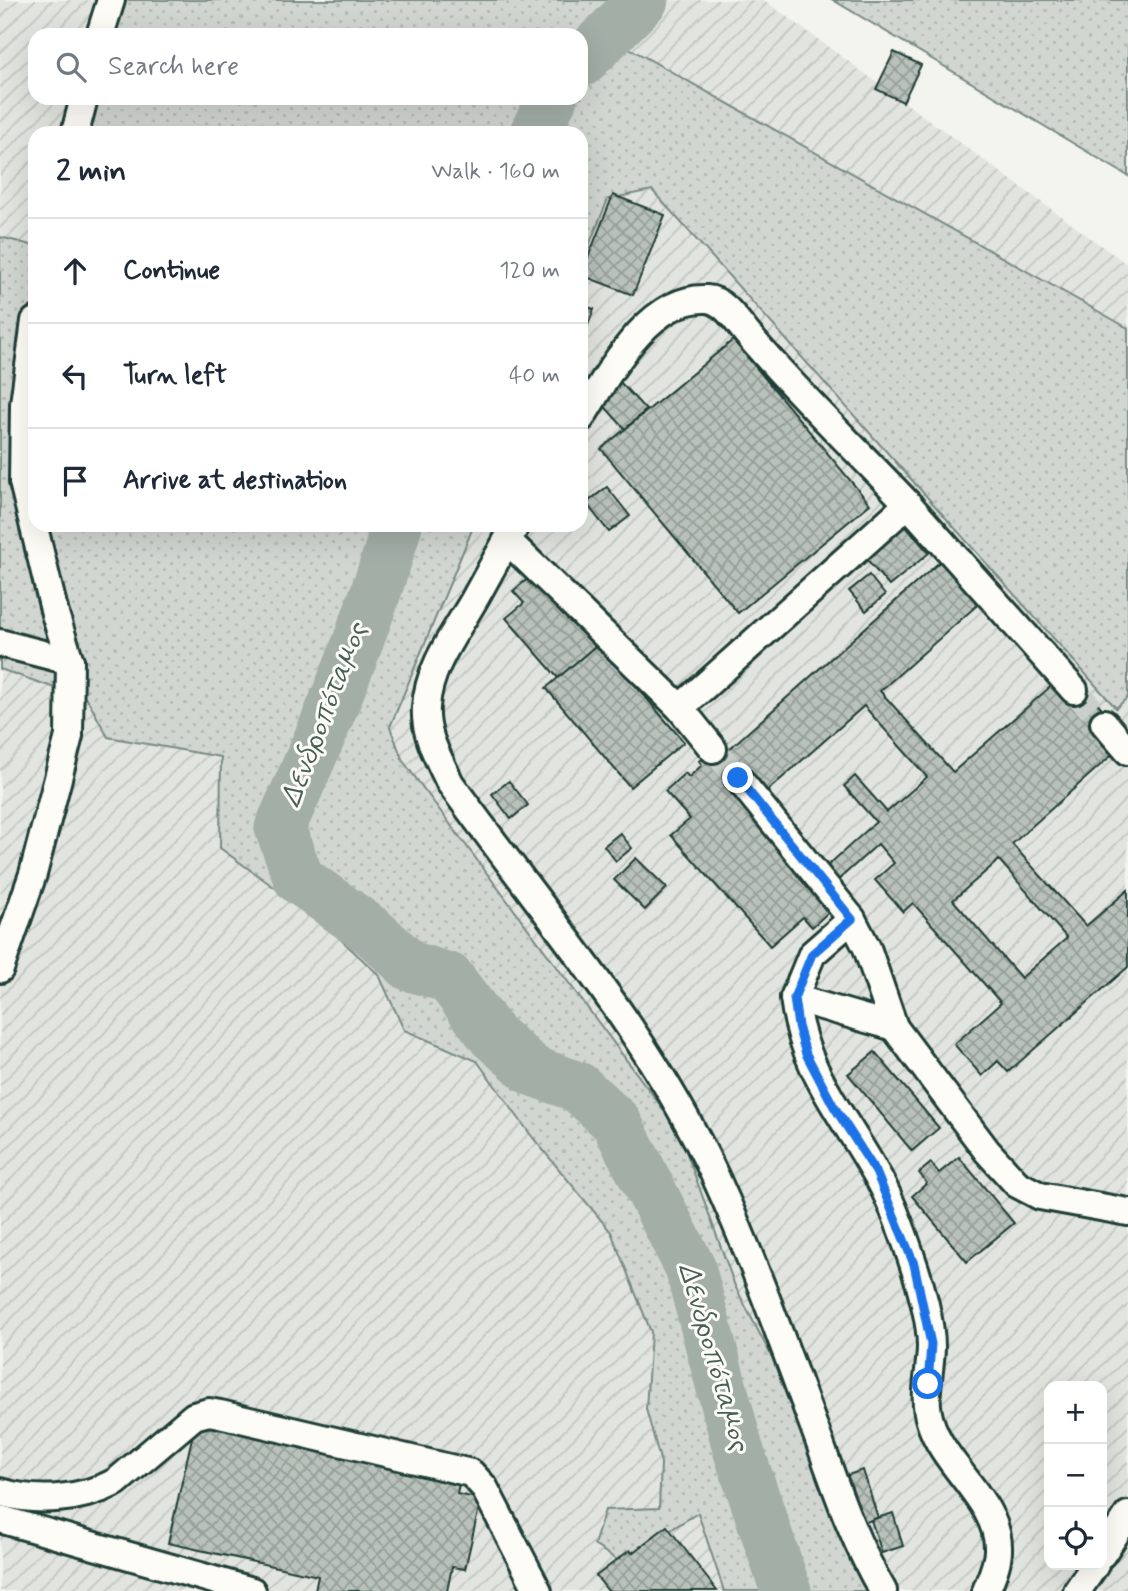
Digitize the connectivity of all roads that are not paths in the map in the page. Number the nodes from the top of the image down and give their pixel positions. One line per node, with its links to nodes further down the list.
1 (111, 0): 2 (street)
2 (102, 28)
3 (82, 105): 4 (street)
4 (77, 126)
5 (28, 374): 7 (street)
6 (588, 407): 8 (street)
7 (28, 503)
8 (908, 504): 13 (street); 14 (street)
9 (35, 532): 12 (street)
10 (511, 533): 14 (street); 31 (street)
11 (0, 643): 12 (street)
12 (71, 661): 20 (street)
13 (1074, 690)
14 (680, 708): 16 (street)
15 (1104, 723): 17 (street)
16 (713, 749)
17 (1128, 751)
18 (738, 778): 19 (street)
19 (852, 919): 21 (street); 22 (street)
20 (0, 969)
21 (794, 998): 22 (street); 32 (street)
22 (894, 1027): 23 (street)
23 (1126, 1209)
24 (0, 1492): 30 (street)
25 (1128, 1515): 27 (street)
26 (0, 1519): 29 (street)
27 (1107, 1546)
28 (1091, 1570): 33 (street)
29 (252, 1591)
30 (538, 1591)
31 (883, 1591)
32 (986, 1591)
33 (1077, 1591)

